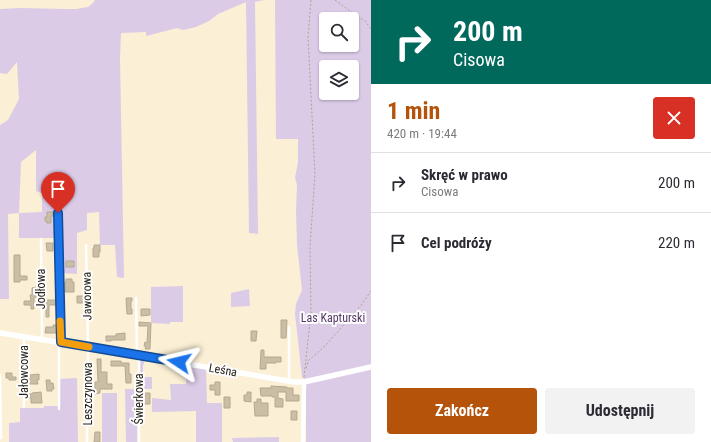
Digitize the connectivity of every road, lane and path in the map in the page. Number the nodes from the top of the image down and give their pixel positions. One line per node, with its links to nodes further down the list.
1 (311, 0): 17 (path)
2 (335, 0): 3 (path)
3 (371, 29)
4 (58, 213): 13 (lane)
5 (41, 239): 12 (lane, Jodłowa)
6 (86, 245): 14 (lane, Jaworowa)
7 (371, 291): 17 (path)
8 (136, 298): 15 (lane, Świerkowa)
9 (289, 327): 19 (lane)
10 (0, 333): 11 (street, Leśna)
11 (24, 337): 12 (street, Leśna); 21 (lane, Jałowcowa)
12 (42, 339): 13 (street, Leśna)
13 (60, 342): 14 (street, Leśna); 22 (lane)
14 (88, 347): 15 (street, Leśna); 24 (lane, Leszczynowa)
15 (138, 355): 19 (street, Leśna); 25 (lane, Świerkowa)
16 (371, 366): 20 (street, Leśna)
17 (305, 368): 20 (path)
18 (0, 375): 23 (lane)
19 (289, 382): 20 (street, Leśna)
20 (304, 382): 26 (street)
21 (24, 408)
22 (59, 409)
23 (1, 438)
24 (87, 442)
25 (139, 442)
26 (303, 442)

